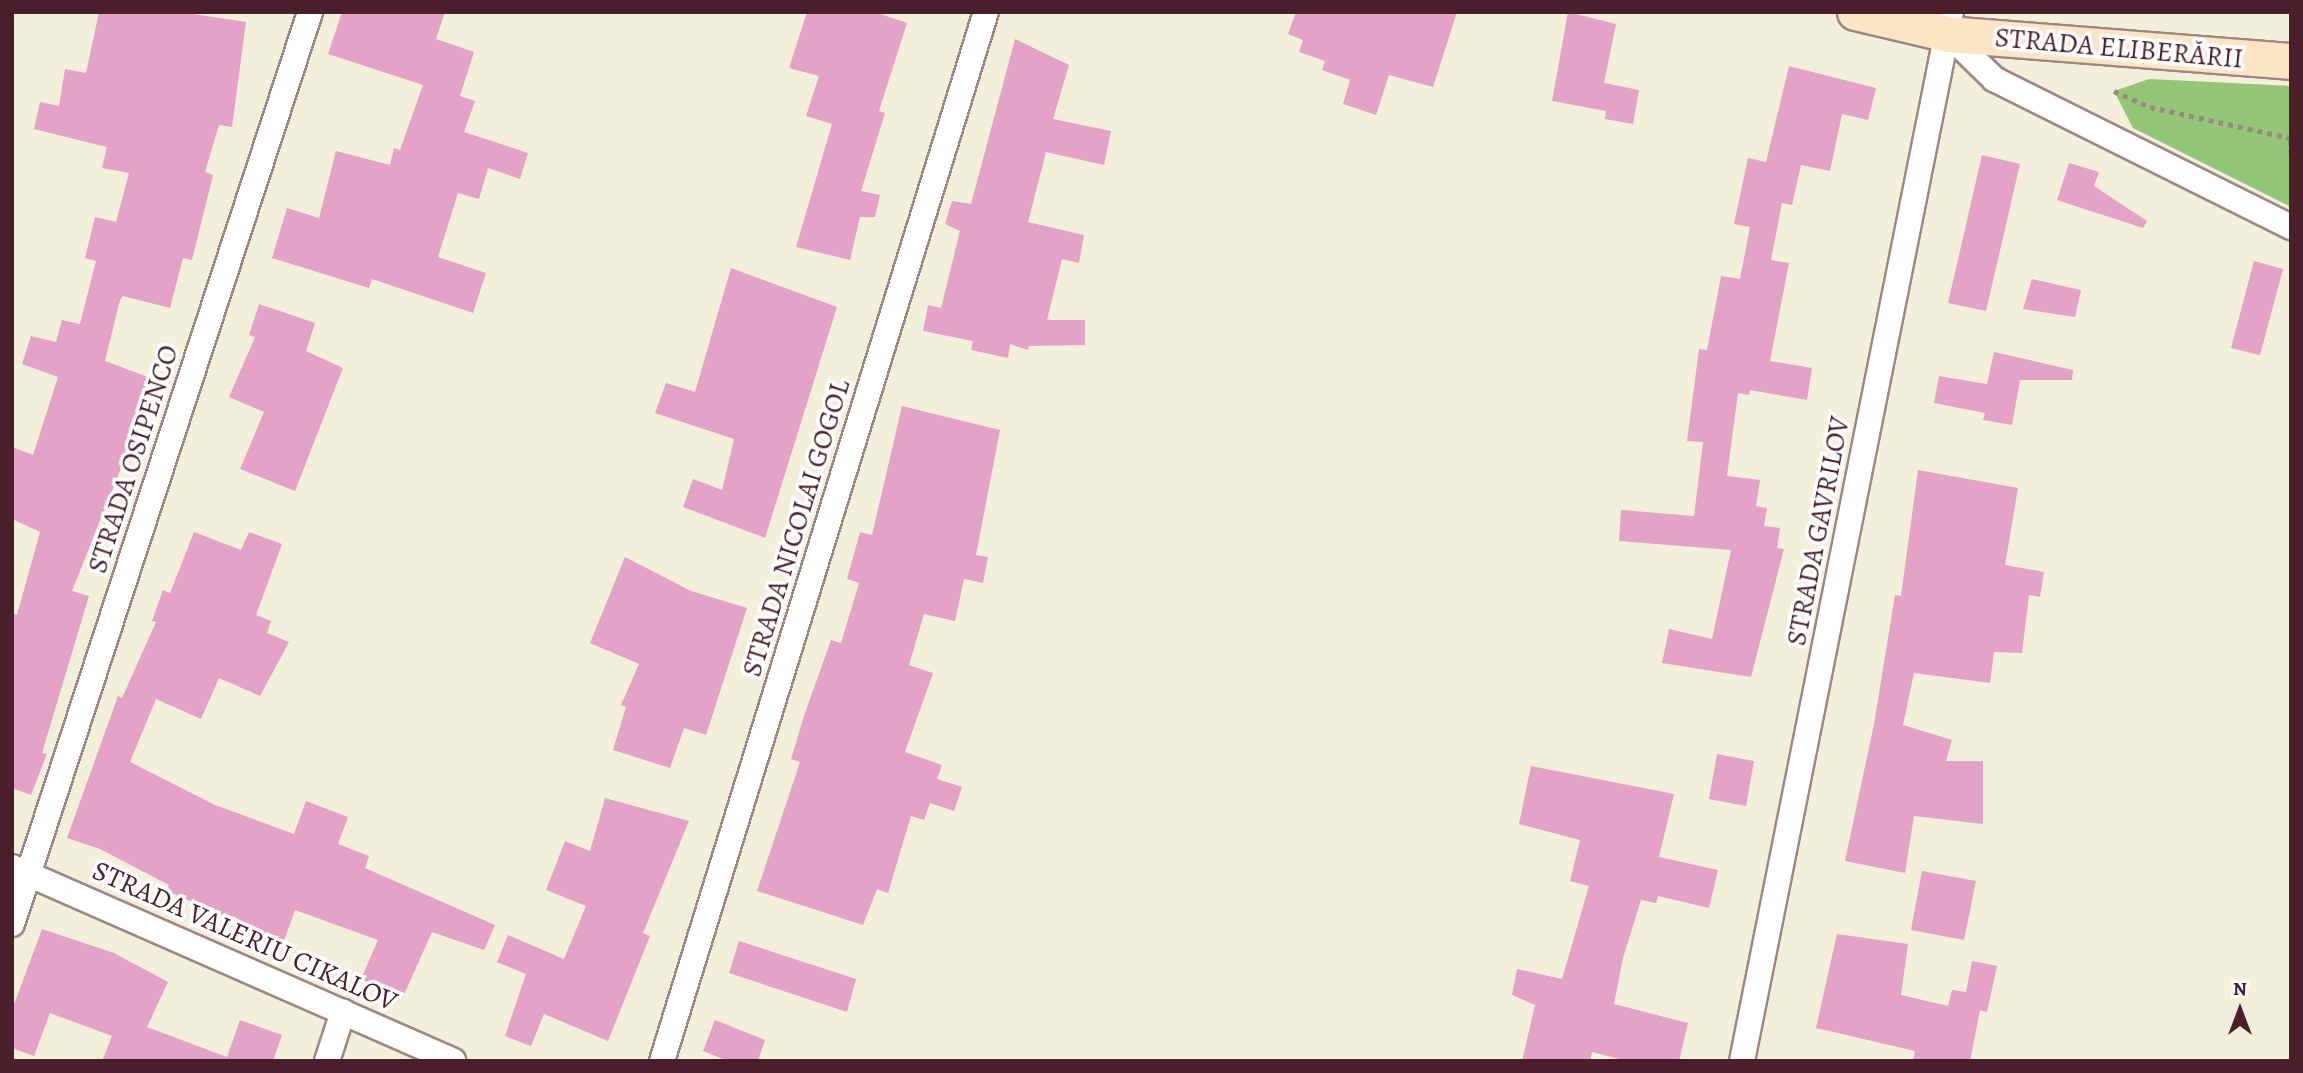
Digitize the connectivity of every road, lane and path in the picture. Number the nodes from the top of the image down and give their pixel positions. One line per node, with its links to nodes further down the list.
1 (310, 12): 10 (street, STRADA OSIPENCO)
2 (986, 12): 15 (street, STRADA NICOLAI GOGOL)
3 (1855, 12): 4 (main road, STRADA ELIBERĂRII)
4 (1950, 23): 5 (main road, STRADA ELIBERĂRII); 9 (street); 16 (street, STRADA GAVRILOV)
5 (2291, 61)
6 (2114, 91): 7 (path)
7 (2291, 139): 8 (path)
8 (2291, 153)
9 (2291, 227)
10 (21, 870): 11 (street, STRADA OSIPENCO); 12 (street, STRADA VALERIU CIKALOV)
11 (12, 924)
12 (343, 1012): 13 (street); 14 (street, STRADA VALERIU CIKALOV)
13 (327, 1061)
14 (453, 1061)
15 (662, 1061)
16 (1742, 1061)

